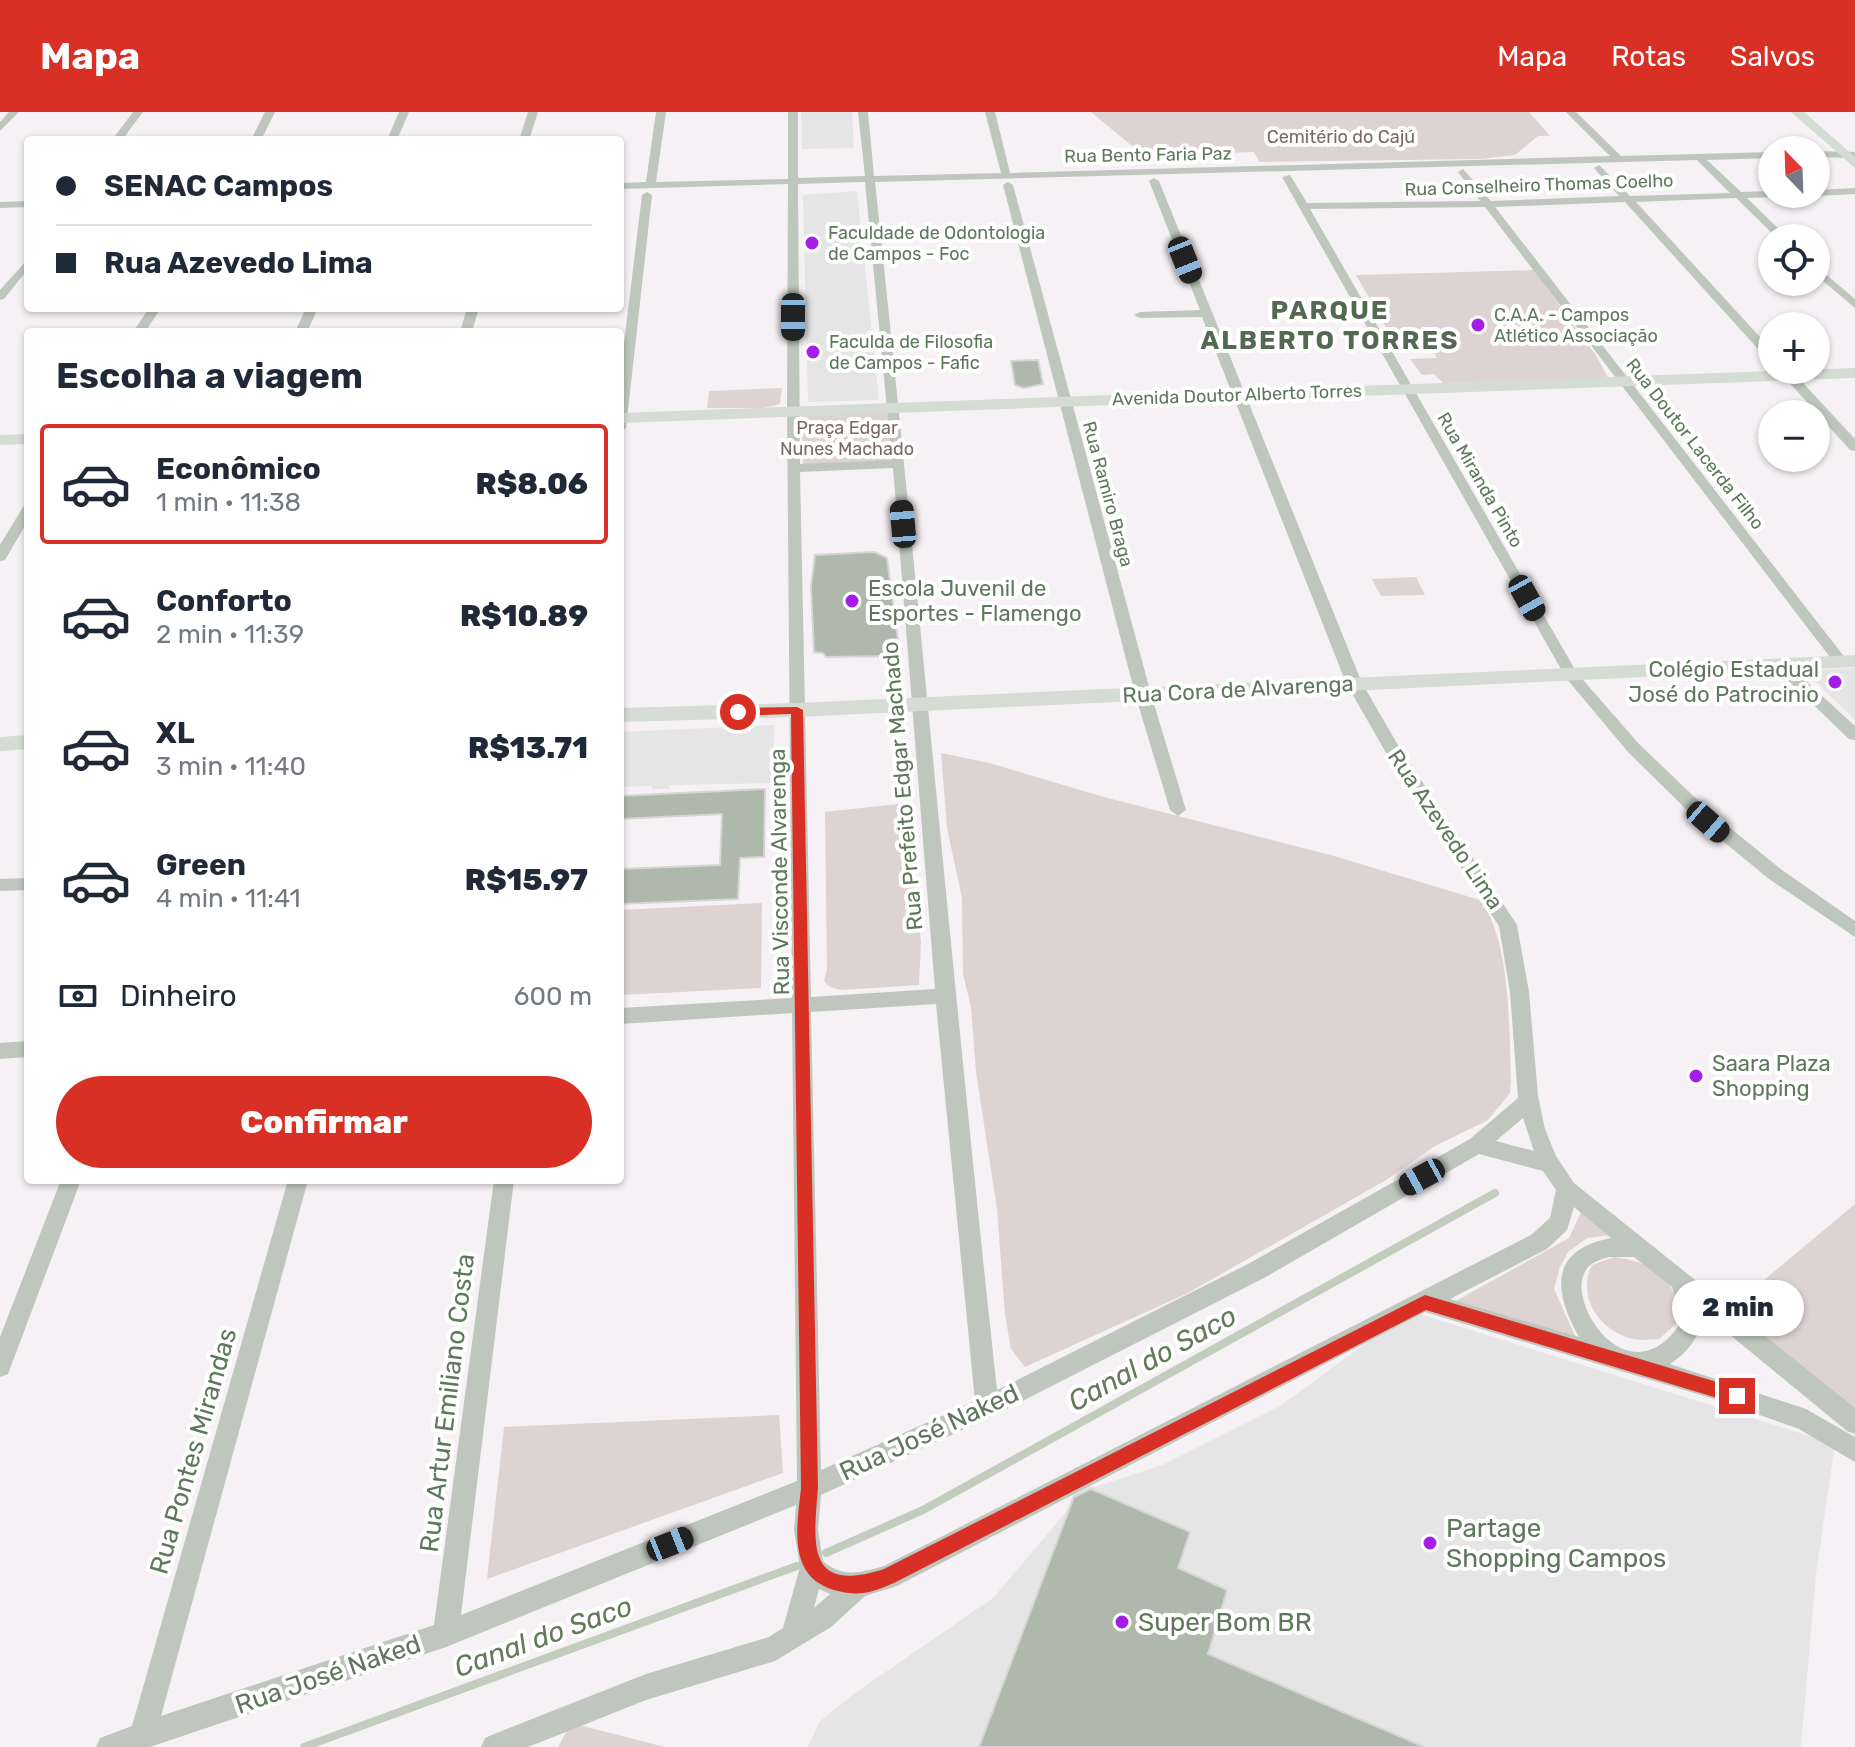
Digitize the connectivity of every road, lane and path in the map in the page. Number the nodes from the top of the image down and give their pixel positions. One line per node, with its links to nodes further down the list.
1 (14, 112): 12 (street)
2 (138, 112): 13 (street)
3 (270, 112): 14 (street)
4 (404, 112): 15 (street)
5 (533, 112): 16 (street)
6 (661, 112): 31 (street)
7 (793, 112): 29 (street, Rua Visconde Alvarenga)
8 (863, 112): 28 (street, Rua Prefeito Edgar Machado)
9 (990, 112): 26 (street, Rua Ramiro Braga)
10 (1571, 112): 20 (street)
11 (1797, 112): 18 (main road)
12 (0, 128)
13 (120, 136)
14 (258, 136)
15 (394, 136)
16 (525, 136)
17 (1830, 154): 18 (street)
18 (1850, 155): 22 (main road)
19 (1758, 156): 21 (street, Rua Bento Faria Paz)
20 (1618, 159): 21 (street, Rua Bento Faria Paz); 26 (street, Rua Bento Faria Paz)
21 (1703, 161): 23 (street, Rua Bento Faria Paz); 36 (street)
22 (1855, 164)
23 (1599, 168): 24 (street, Rua Bento Faria Paz); 37 (street)
24 (1463, 172): 25 (street, Rua Bento Faria Paz); 39 (street, Rua Doutor Lacerda Filho)
25 (1287, 177): 27 (street, Rua Bento Faria Paz); 41 (street, Rua Miranda Pinto)
26 (1007, 180): 27 (street, Rua Bento Faria Paz); 28 (street, Rua Bento Faria Paz); 62 (street, Rua Ramiro Braga)
27 (1154, 181): 51 (street, Rua Azevedo Lima)
28 (871, 183): 29 (street, Rua Bento Faria Paz); 63 (street, Rua Prefeito Edgar Machado)
29 (794, 185): 31 (street, Rua Bento Faria Paz); 64 (street, Rua Visconde Alvarenga)
30 (624, 187): 31 (street, Rua Bento Faria Paz)
31 (649, 190): 35 (street, Rua Bento Faria Paz); 61 (street)
32 (1855, 191): 33 (street)
33 (1830, 192)
34 (1758, 194): 36 (street, Rua Conselheiro Thomas Coelho)
35 (624, 195)
36 (1737, 195): 37 (street, Rua Conselheiro Thomas Coelho); 44 (street)
37 (1627, 200): 39 (street, Rua Conselheiro Thomas Coelho); 53 (street)
38 (24, 204): 40 (street)
39 (1488, 204): 41 (street, Rua Conselheiro Thomas Coelho); 57 (street, Rua Doutor Lacerda Filho)
40 (0, 205)
41 (1304, 206): 59 (street, Rua Miranda Pinto)
42 (24, 213): 43 (street)
43 (0, 214)
44 (1768, 224)
45 (24, 267): 46 (street)
46 (16, 276): 47 (street); 49 (street)
47 (0, 277)
48 (1830, 282): 50 (street)
49 (0, 297)
50 (1855, 305)
51 (1206, 313): 52 (street); 60 (street, Rua Azevedo Lima)
52 (1140, 315)
53 (1758, 342)
54 (1830, 373): 55 (main road, Avenida Doutor Alberto Torres)
55 (1855, 373)
56 (1758, 375): 57 (main road, Avenida Doutor Alberto Torres)
57 (1623, 382): 59 (main road, Avenida Doutor Alberto Torres); 73 (street, Rua Doutor Lacerda Filho)
58 (1796, 384): 68 (street)
59 (1408, 389): 60 (main road, Avenida Doutor Alberto Torres); 75 (street, Rua Miranda Pinto)
60 (1239, 395): 62 (main road, Avenida Doutor Alberto Torres); 76 (street, Rua Azevedo Lima)
61 (624, 396)
62 (1065, 402): 63 (main road, Avenida Doutor Alberto Torres); 77 (street, Rua Ramiro Braga)
63 (893, 408): 64 (main road, Avenida Doutor Alberto Torres); 69 (street, Rua Prefeito Edgar Machado)
64 (793, 412): 65 (main road, Avenida Doutor Alberto Torres); 70 (street, Rua Visconde Alvarenga)
65 (624, 421)
66 (24, 439): 67 (main road)
67 (0, 440)
68 (1855, 447)
69 (899, 464): 70 (street); 78 (street, Rua Prefeito Edgar Machado)
70 (795, 468): 79 (street, Rua Visconde Alvarenga)
71 (24, 517): 72 (street)
72 (0, 557)
73 (1848, 661): 74 (main road, Rua Cora de Alvarenga)
74 (1779, 664): 75 (main road, Rua Cora de Alvarenga); 81 (street)
75 (1571, 675): 76 (main road, Rua Cora de Alvarenga); 87 (street, Rua Miranda Pinto)
76 (1354, 683): 77 (main road, Rua Cora de Alvarenga); 93 (street, Rua Azevedo Lima)
77 (1143, 694): 78 (main road, Rua Cora de Alvarenga); 84 (street, Rua Ramiro Braga)
78 (918, 704): 79 (main road, Rua Cora de Alvarenga); 88 (street, Rua Prefeito Edgar Machado)
79 (797, 710): 80 (main road, Rua Cora de Alvarenga); 89 (street, Rua Visconde Alvarenga)
80 (624, 715)
81 (1855, 735)
82 (24, 742): 83 (main road)
83 (0, 744)
84 (1178, 810)
85 (24, 884): 86 (street)
86 (0, 885)
87 (1855, 930)
88 (945, 996): 89 (street); 106 (street, Rua Prefeito Edgar Machado)
89 (804, 1003): 90 (street); 109 (street, Rua Visconde Alvarenga)
90 (624, 1016)
91 (24, 1049): 92 (street)
92 (0, 1051)
93 (1528, 1102): 94 (street, Rua José Naked); 95 (street, Rua Azevedo Lima)
94 (1477, 1145): 95 (street); 106 (street, Rua José Naked)
95 (1546, 1163): 99 (street, Rua Azevedo Lima)
96 (69, 1184): 105 (street)
97 (297, 1184): 114 (street, Rua Pontes Mirandas)
98 (503, 1184): 112 (street, Rua Artur Emiliano Costa)
99 (1567, 1189): 100 (street, Rua Azevedo Lima); 102 (street)
100 (1638, 1247): 101 (street, Rua Azevedo Lima); 103 (street)
101 (1681, 1282): 104 (street); 107 (street, Rua Azevedo Lima)
102 (1425, 1302): 103 (street); 111 (street)
103 (1606, 1355): 104 (street)
104 (1633, 1364): 108 (street)
105 (0, 1366)
106 (987, 1407): 109 (street, Rua José Naked)
107 (1855, 1423)
108 (1855, 1450)
109 (809, 1488): 110 (street, Rua Visconde Alvarenga); 112 (street, Rua José Naked)
110 (812, 1567): 111 (street); 113 (street)
111 (856, 1587): 113 (street)
112 (446, 1634): 114 (street, Rua José Naked)
113 (793, 1638): 116 (street)
114 (142, 1737): 115 (street, Rua José Naked)
115 (109, 1747)
116 (494, 1747)

